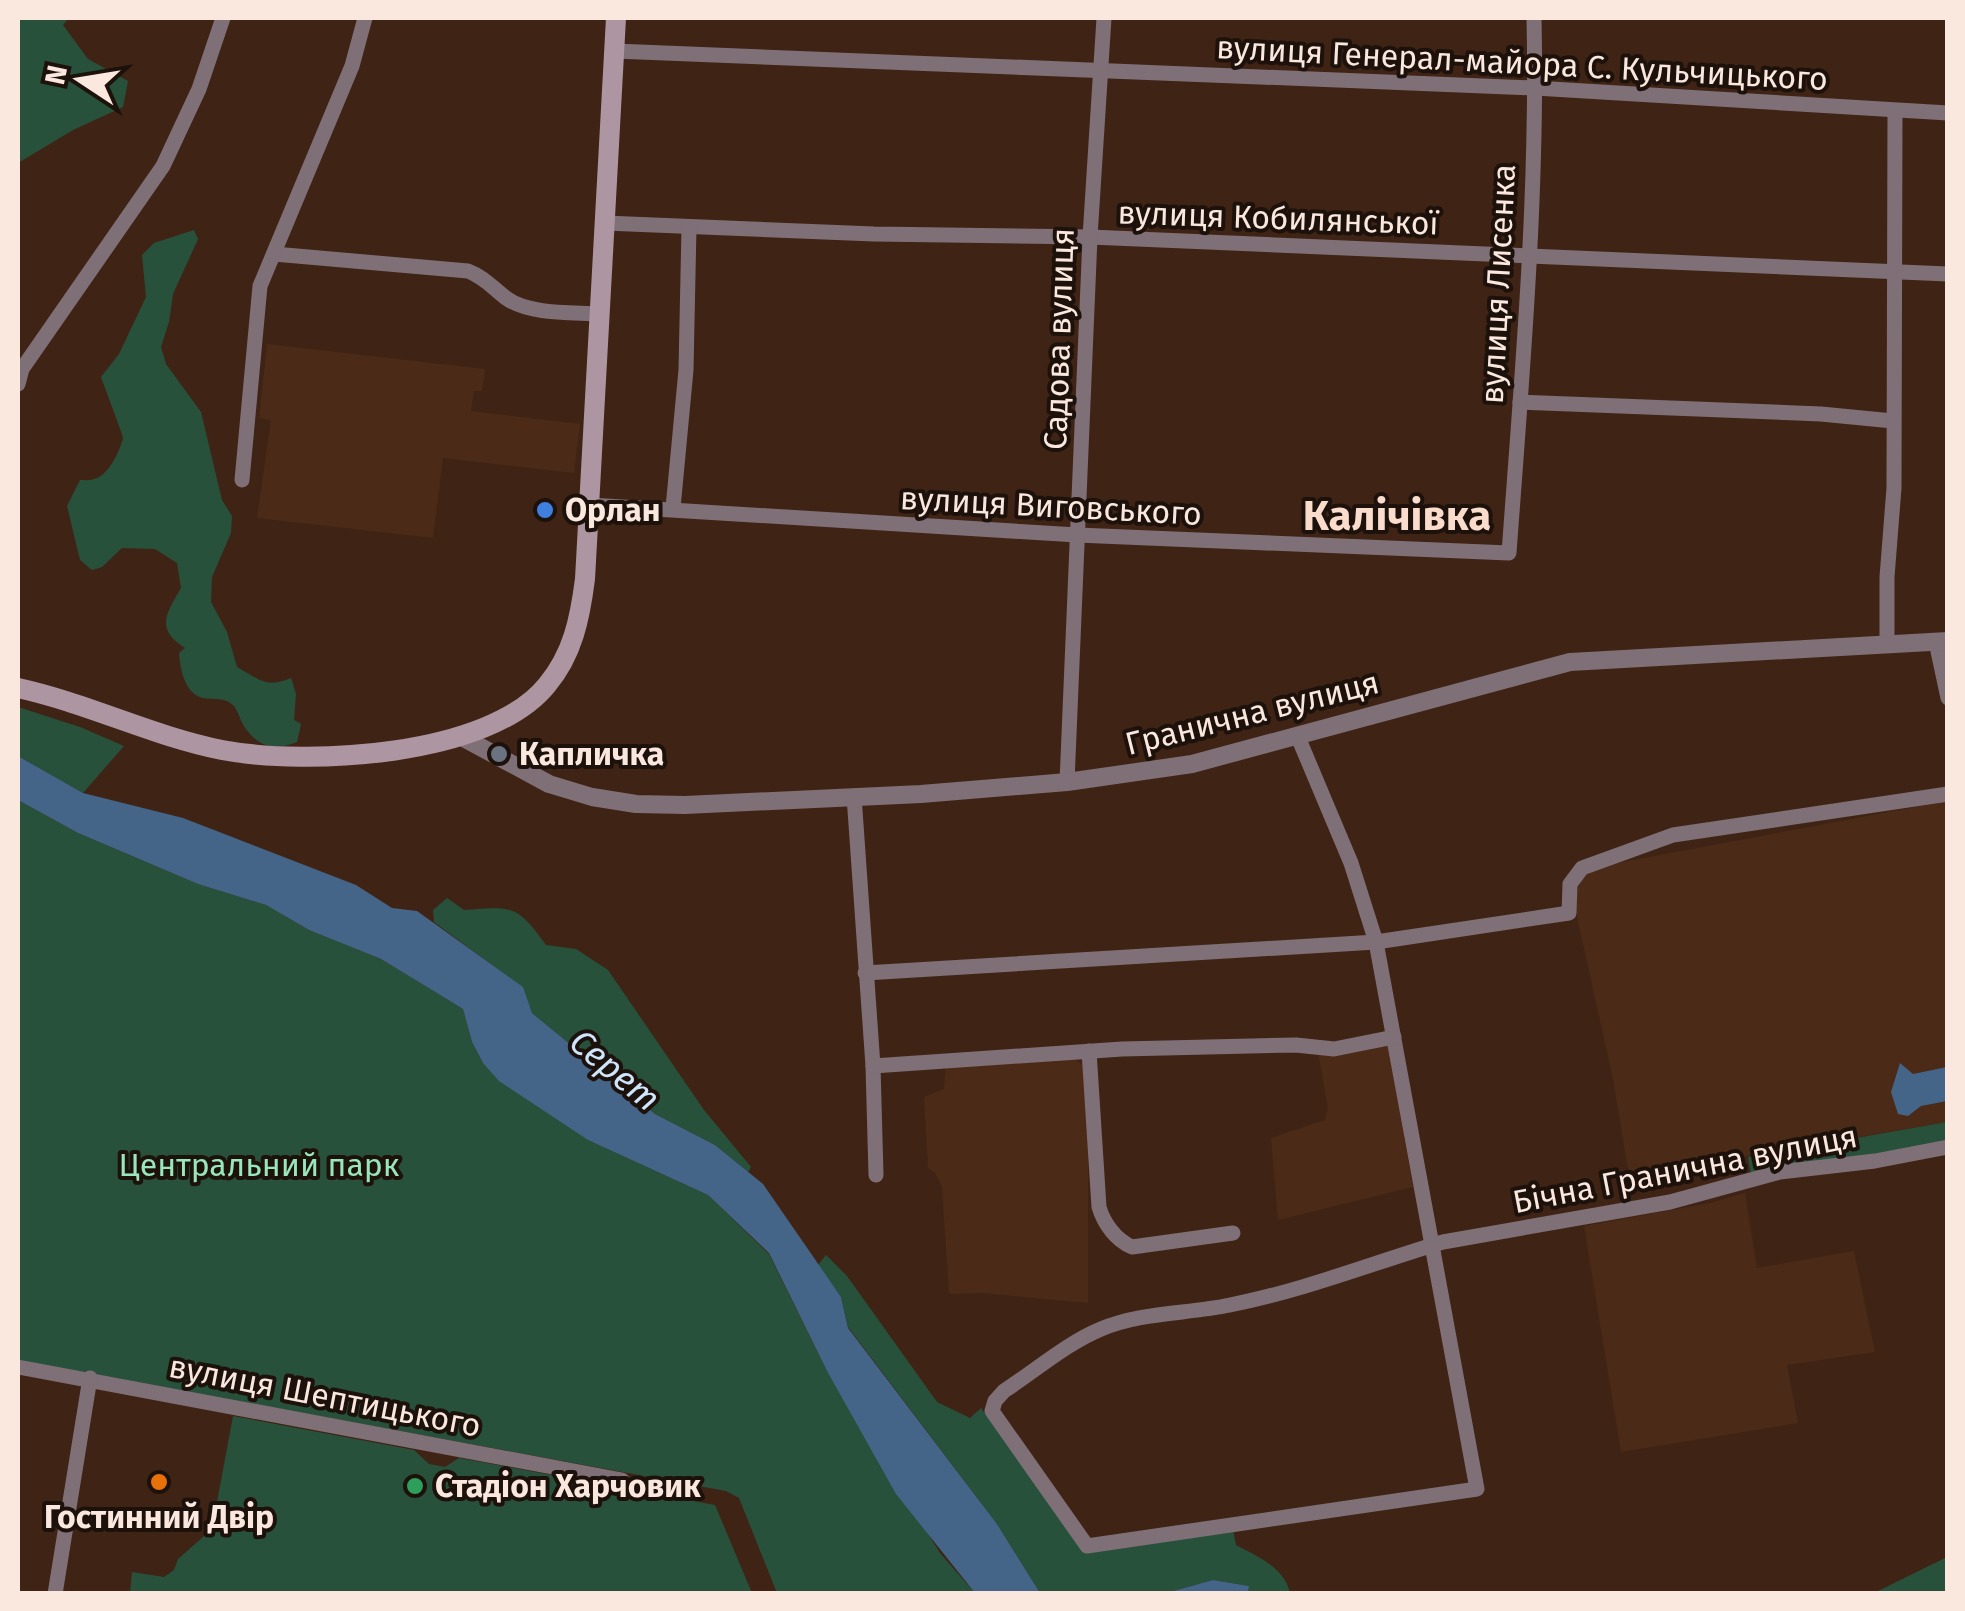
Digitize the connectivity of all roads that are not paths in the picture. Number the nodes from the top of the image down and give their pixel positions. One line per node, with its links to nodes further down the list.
1 (223, 18): 19 (street)
2 (365, 18): 14 (street)
3 (616, 18): 6 (main road)
4 (1104, 18): 7 (street, Садова вулиця)
5 (1534, 18): 8 (street, вулиця Лисенка)
6 (614, 51): 7 (street, вулиця Генерал-майора С. Кульчицького); 11 (main road)
7 (1102, 68): 8 (street, вулиця Генерал-майора С. Кульчицького); 13 (street, Садова вулиця)
8 (1536, 88): 9 (street, вулиця Генерал-майора С. Кульчицького); 15 (street, вулиця Лисенка)
9 (1894, 111): 10 (street, вулиця Генерал-майора С. Кульчицького); 16 (street)
10 (1948, 114)
11 (605, 223): 12 (street, вулиця Кобилянської); 18 (main road)
12 (689, 227): 13 (street, вулиця Кобилянської); 24 (street)
13 (1090, 237): 15 (street, вулиця Кобилянської); 25 (street, Садова вулиця)
14 (274, 254): 18 (street); 22 (street)
15 (1528, 256): 16 (street, вулиця Кобилянської); 20 (street, вулиця Лисенка)
16 (1896, 273): 17 (street, вулиця Кобилянської); 21 (street)
17 (1948, 274)
18 (600, 314): 23 (main road)
19 (18, 384)
20 (1520, 402): 21 (street); 26 (street, вулиця Лисенка)
21 (1893, 421): 28 (street)
22 (242, 480)
23 (590, 505): 24 (street, вулиця Виговського); 31 (main road)
24 (673, 508): 25 (street, вулиця Виговського)
25 (1077, 535): 26 (street, вулиця Виговського); 33 (street, Садова вулиця)
26 (1509, 553)
27 (1942, 641): 28 (street, Гранична вулиця); 30 (street)
28 (1886, 645): 32 (street, Гранична вулиця)
29 (18, 688): 31 (main road)
30 (1948, 698)
31 (460, 736): 35 (street, Гранична вулиця)
32 (1298, 737): 33 (street, Гранична вулиця); 36 (street)
33 (1068, 782): 35 (street, Гранична вулиця)
34 (1948, 794): 36 (street)
35 (854, 796): 37 (street)
36 (1376, 942): 37 (street); 38 (street)
37 (864, 973): 40 (street)
38 (1394, 1037): 39 (street); 44 (street)
39 (1089, 1051): 40 (street); 43 (street)
40 (873, 1066): 42 (street)
41 (1948, 1147): 44 (street, Бічна Гранична вулиця)
42 (876, 1175)
43 (1233, 1233)
44 (1433, 1245): 44 (street, Бічна Гранична вулиця)
45 (18, 1367): 46 (street, вулиця Шептицького)
46 (90, 1378): 47 (street, вулиця Шептицького); 48 (street)
47 (622, 1480)
48 (55, 1594)

